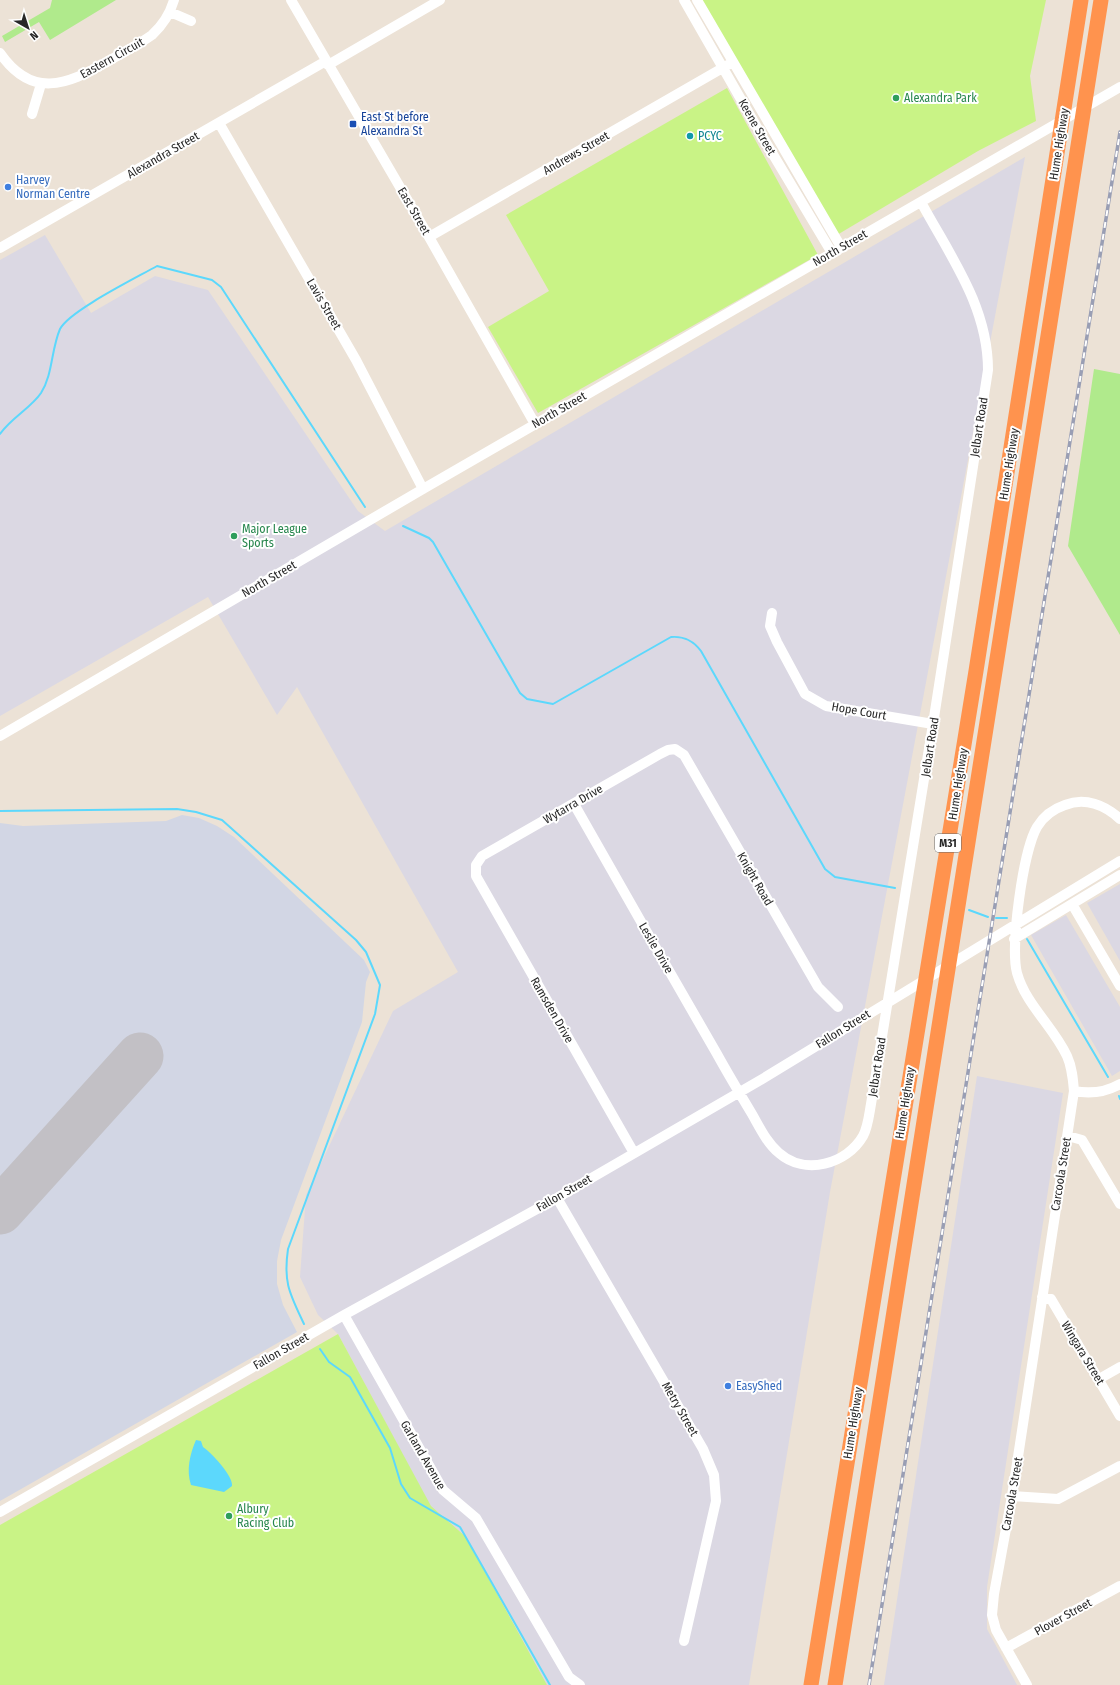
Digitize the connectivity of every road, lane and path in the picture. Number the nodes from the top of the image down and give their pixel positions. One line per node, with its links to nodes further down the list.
1 (174, 0): 8 (street, Eastern Circuit)
2 (291, 0): 12 (street, East Street)
3 (440, 0): 12 (street, Alexandra Street)
4 (684, 0): 13 (street, Keene Street)
5 (697, 0): 11 (street, Keene Street)
6 (1081, 0): 23 (highway, Hume Highway / M31)
7 (1101, 0): 24 (highway, Hume Highway / M31)
8 (170, 12): 9 (street); 14 (street, Eastern Circuit)
9 (191, 21)
10 (0, 53): 14 (street)
11 (733, 62): 13 (street, Andrews Street); 20 (street, Keene Street)
12 (327, 63): 17 (street, Alexandra Street); 19 (street, East Street)
13 (723, 68): 19 (street, Andrews Street); 22 (street, Keene Street)
14 (41, 84): 16 (street)
15 (1120, 87): 18 (street, North Street)
16 (32, 114)
17 (219, 123): 21 (street, Alexandra Street); 26 (street, Lavis Street)
18 (921, 202): 20 (street, North Street); 28 (street, Jelbart Road)
19 (429, 237): 25 (street, East Street)
20 (842, 247): 22 (street, North Street)
21 (0, 248)
22 (832, 253): 25 (street, North Street)
23 (1022, 379): 24 (street); 59 (highway, Hume Highway / M31)
24 (1041, 380): 60 (highway, Hume Highway / M31)
25 (535, 424): 26 (street, North Street)
26 (423, 488): 29 (street, North Street)
27 (772, 613): 28 (street, Hope Court)
28 (934, 724): 42 (street, Jelbart Road)
29 (0, 736)
30 (675, 749): 31 (street, Wytarra Drive); 39 (street, Knight Road)
31 (574, 804): 34 (street, Wytarra Drive); 42 (street, Leslie Drive)
32 (1120, 819): 37 (street, Carcoola Street)
33 (1120, 861): 42 (street, Fallon Street)
34 (476, 865): 44 (street, Ramsden Drive)
35 (1120, 875): 36 (street)
36 (1072, 904): 37 (street); 38 (street)
37 (1014, 939): 41 (street, Carcoola Street)
38 (1120, 986)
39 (838, 1007)
40 (1120, 1084): 41 (street)
41 (1074, 1091): 43 (street, Carcoola Street)
42 (739, 1093): 44 (street, Fallon Street)
43 (1068, 1136): 46 (street); 47 (street, Carcoola Street)
44 (634, 1153): 45 (street, Fallon Street)
45 (557, 1198): 48 (street, Fallon Street); 56 (street, Metry Street)
46 (1120, 1204)
47 (1042, 1297): 50 (street, Wingara Street); 53 (street, Carcoola Street)
48 (344, 1315): 54 (street, Fallon Street); 58 (street, Garland Avenue)
49 (1120, 1367): 50 (street)
50 (1099, 1379): 51 (street, Wingara Street)
51 (1120, 1416)
52 (1120, 1466): 53 (street)
53 (1012, 1496): 57 (street, Carcoola Street)
54 (0, 1512)
55 (1120, 1586): 57 (street, Plover Street)
56 (684, 1641)
57 (1006, 1648): 61 (street, Carcoola Street)
58 (580, 1685)
59 (810, 1685)
60 (835, 1685)
61 (1027, 1685)

